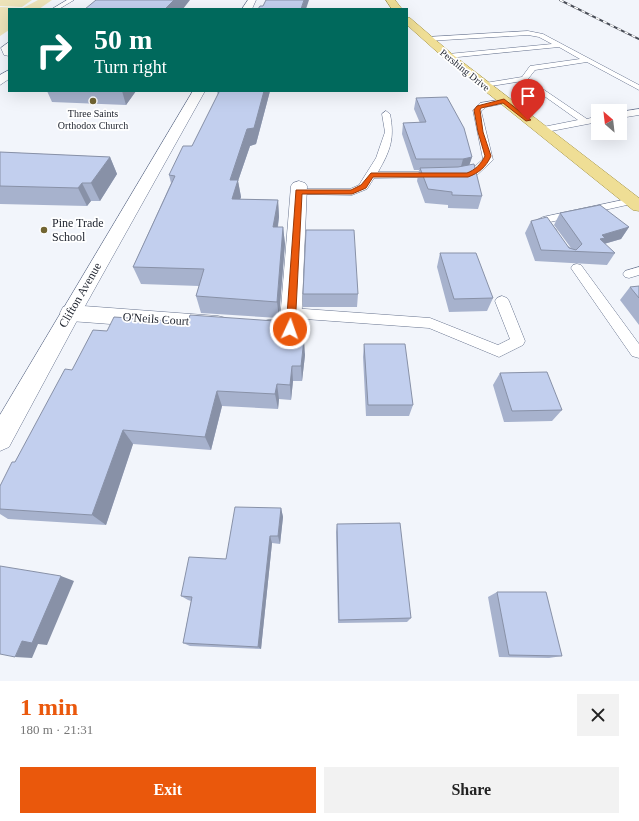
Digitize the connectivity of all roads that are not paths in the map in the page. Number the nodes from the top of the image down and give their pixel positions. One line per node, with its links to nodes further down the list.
1 (71, 0): 3 (lane)
2 (390, 0): 4 (main road)
3 (56, 8)
4 (396, 8)
5 (408, 21): 7 (main road, Pershing Drive)
6 (476, 36): 7 (lane); 9 (lane); 10 (lane)
7 (428, 39): 12 (main road, Pershing Drive)
8 (8, 45): 11 (lane)
9 (561, 45): 10 (lane); 13 (lane)
10 (494, 52): 12 (lane)
11 (8, 54)
12 (448, 56): 17 (main road, Pershing Drive)
13 (589, 60): 15 (lane); 18 (lane)
14 (8, 74): 16 (main road)
15 (524, 79): 17 (lane); 25 (lane)
16 (0, 81)
17 (485, 85): 20 (main road, Pershing Drive)
18 (639, 88)
19 (198, 92): 33 (main road, Clifton Avenue)
20 (504, 101): 26 (main road, Pershing Drive); 27 (lane)
21 (639, 112): 23 (lane)
22 (386, 114): 27 (lane)
23 (627, 114)
24 (591, 121): 25 (lane)
25 (586, 122): 26 (lane)
26 (541, 130): 29 (main road, Pershing Drive)
27 (371, 175): 28 (lane)
28 (298, 189): 34 (main road, O'Neils Court)
29 (636, 204): 30 (lane)
30 (556, 238)
31 (577, 268): 35 (lane)
32 (502, 301): 34 (lane)
33 (70, 313): 34 (main road, O'Neils Court); 36 (main road, Clifton Avenue)
34 (291, 313)
35 (639, 352)
36 (0, 439)

